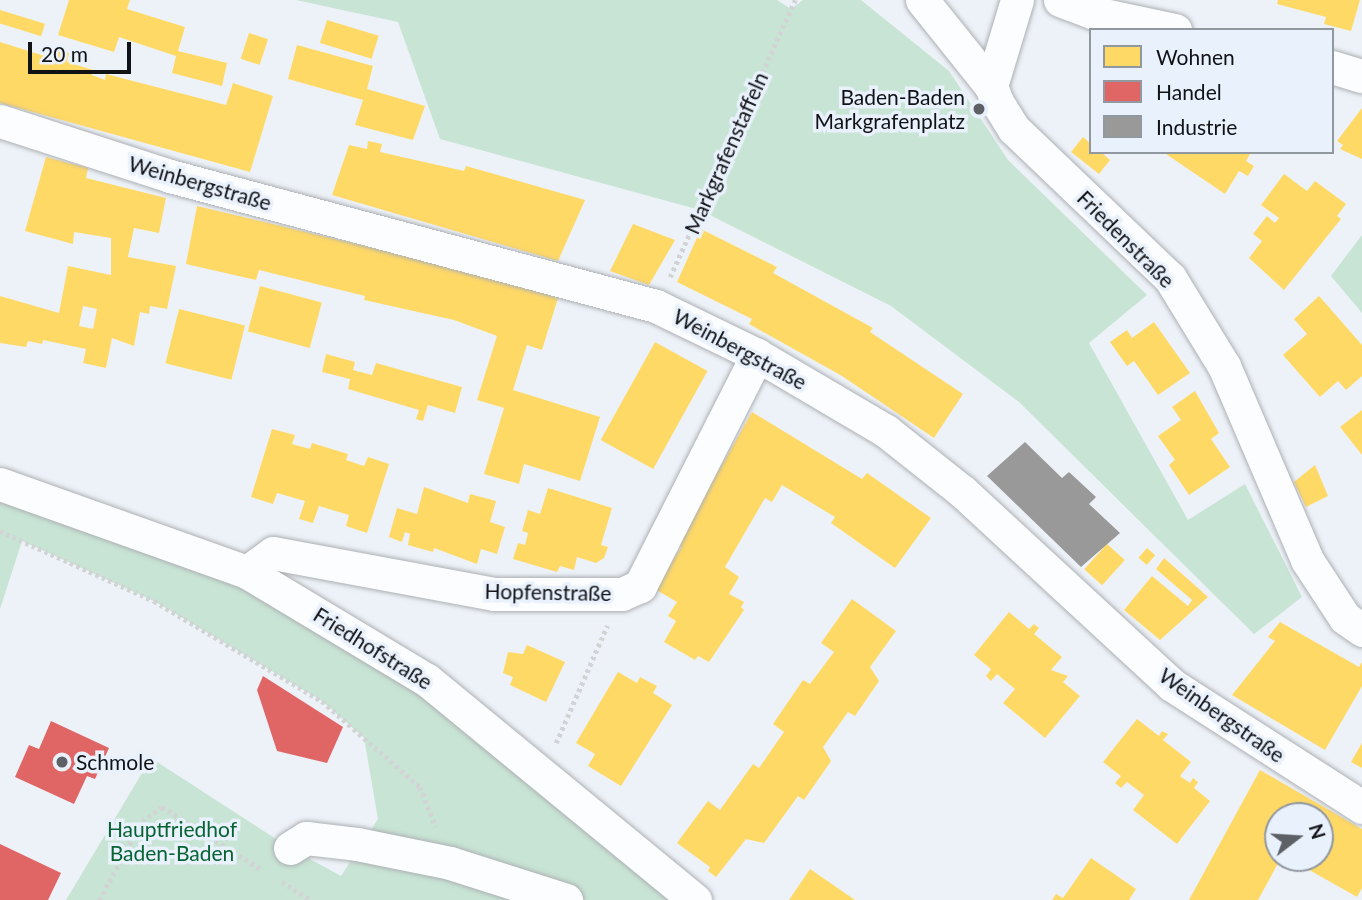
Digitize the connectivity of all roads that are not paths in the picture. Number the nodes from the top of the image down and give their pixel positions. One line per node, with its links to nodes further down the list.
1 (922, 0): 7 (street, Friedenstraße)
2 (1017, 0): 7 (street)
3 (1060, 0): 4 (street)
4 (1165, 28)
5 (1334, 68): 6 (street)
6 (1362, 76)
7 (992, 86): 12 (street, Friedenstraße)
8 (0, 121): 9 (street, Weinbergstraße)
9 (757, 355): 11 (street, Hopfenstraße); 13 (street, Weinbergstraße)
10 (0, 484): 11 (street, Friedhofstraße)
11 (247, 572): 16 (street, Friedhofstraße)
12 (1362, 630)
13 (1362, 807)
14 (290, 848): 15 (street)
15 (566, 900)
16 (695, 900)

